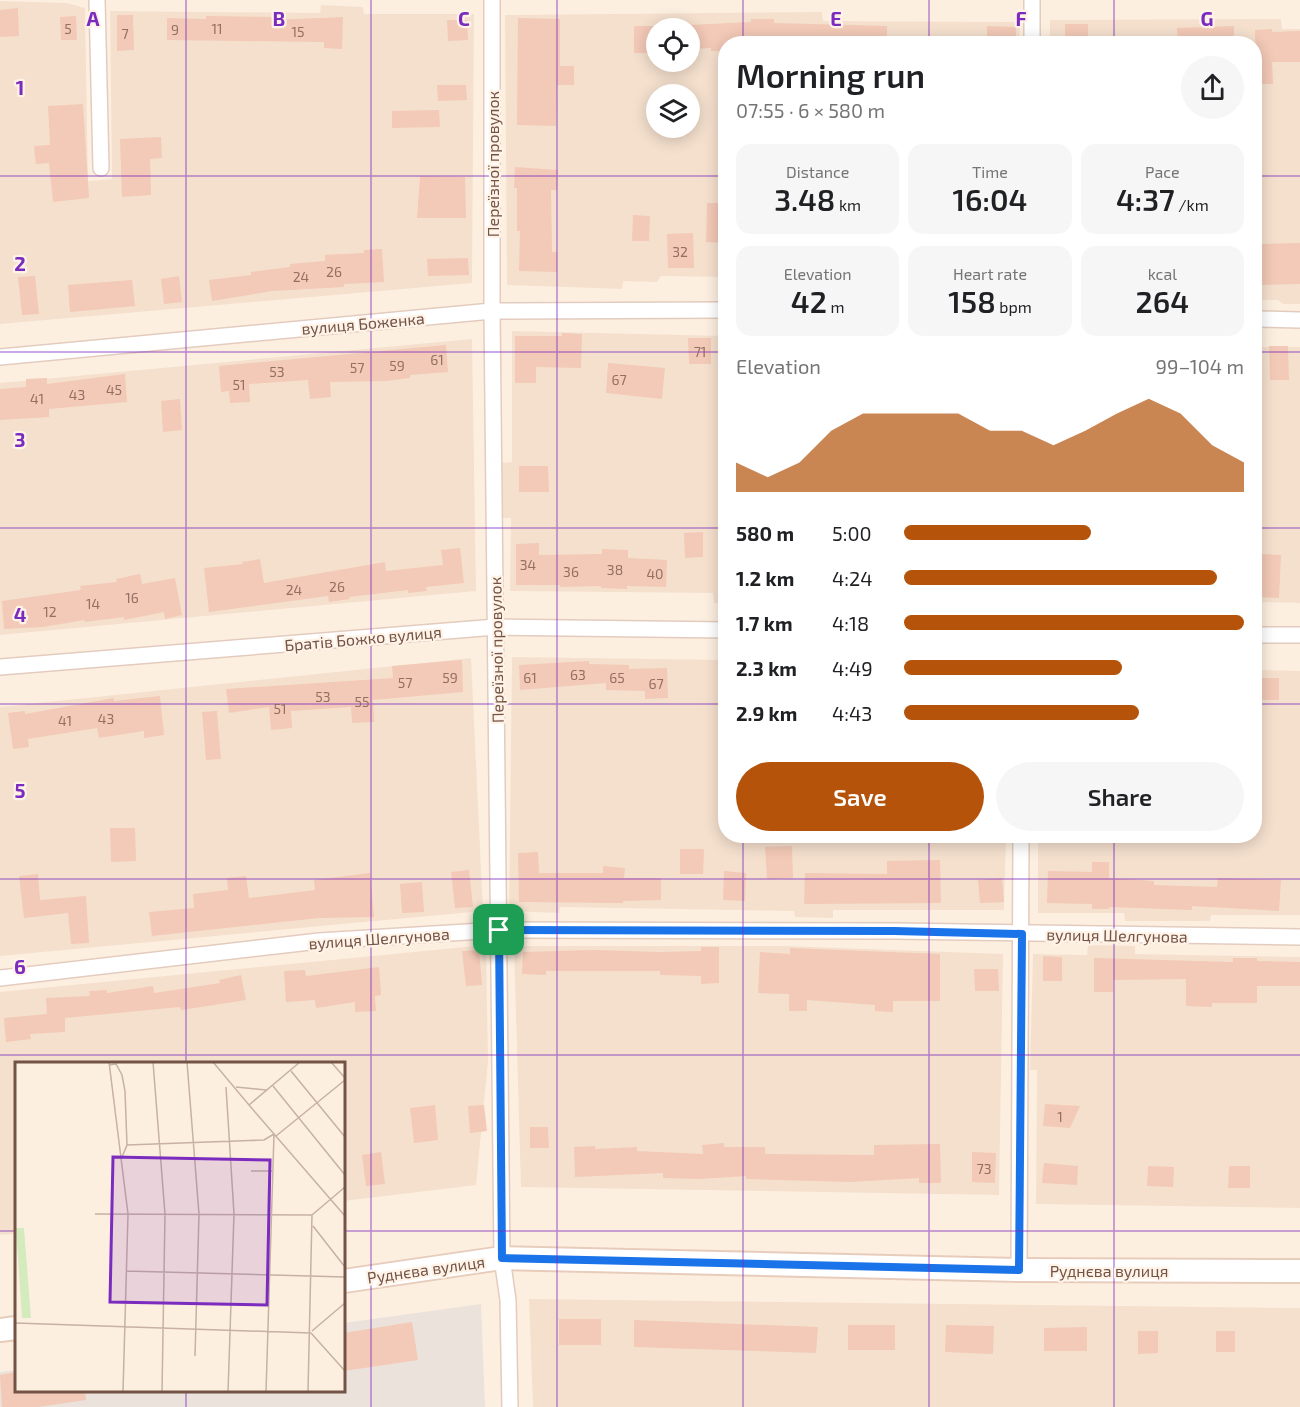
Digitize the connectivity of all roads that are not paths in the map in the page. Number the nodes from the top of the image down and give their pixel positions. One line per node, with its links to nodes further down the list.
1 (97, 0): 5 (street)
2 (492, 0): 7 (street, Переїзної провулок)
3 (1032, 0): 4 (street)
4 (1032, 36)
5 (101, 168)
6 (718, 310): 7 (street, вулиця Боженка)
7 (492, 311): 10 (street, вулиця Боженка); 11 (street, Переїзної провулок)
8 (1262, 319): 9 (street)
9 (1300, 320)
10 (0, 357)
11 (496, 627): 12 (street, Братів Божко вулиця); 15 (street, Братів Божко вулиця); 17 (street, Переїзної провулок)
12 (718, 630)
13 (1262, 635): 14 (street)
14 (1300, 635)
15 (0, 667)
16 (1021, 843): 18 (street)
17 (499, 930): 18 (street, вулиця Шелгунова); 20 (street, вулиця Шелгунова); 21 (street, Переїзної провулок)
18 (1022, 934): 19 (street, вулиця Шелгунова); 22 (street)
19 (1300, 938)
20 (0, 978)
21 (502, 1258): 22 (street, Руднєва вулиця); 24 (street, Руднєва вулиця); 25 (street, Переїзної провулок)
22 (1019, 1270): 23 (street, Руднєва вулиця)
23 (1300, 1270)
24 (345, 1281)
25 (510, 1407)

